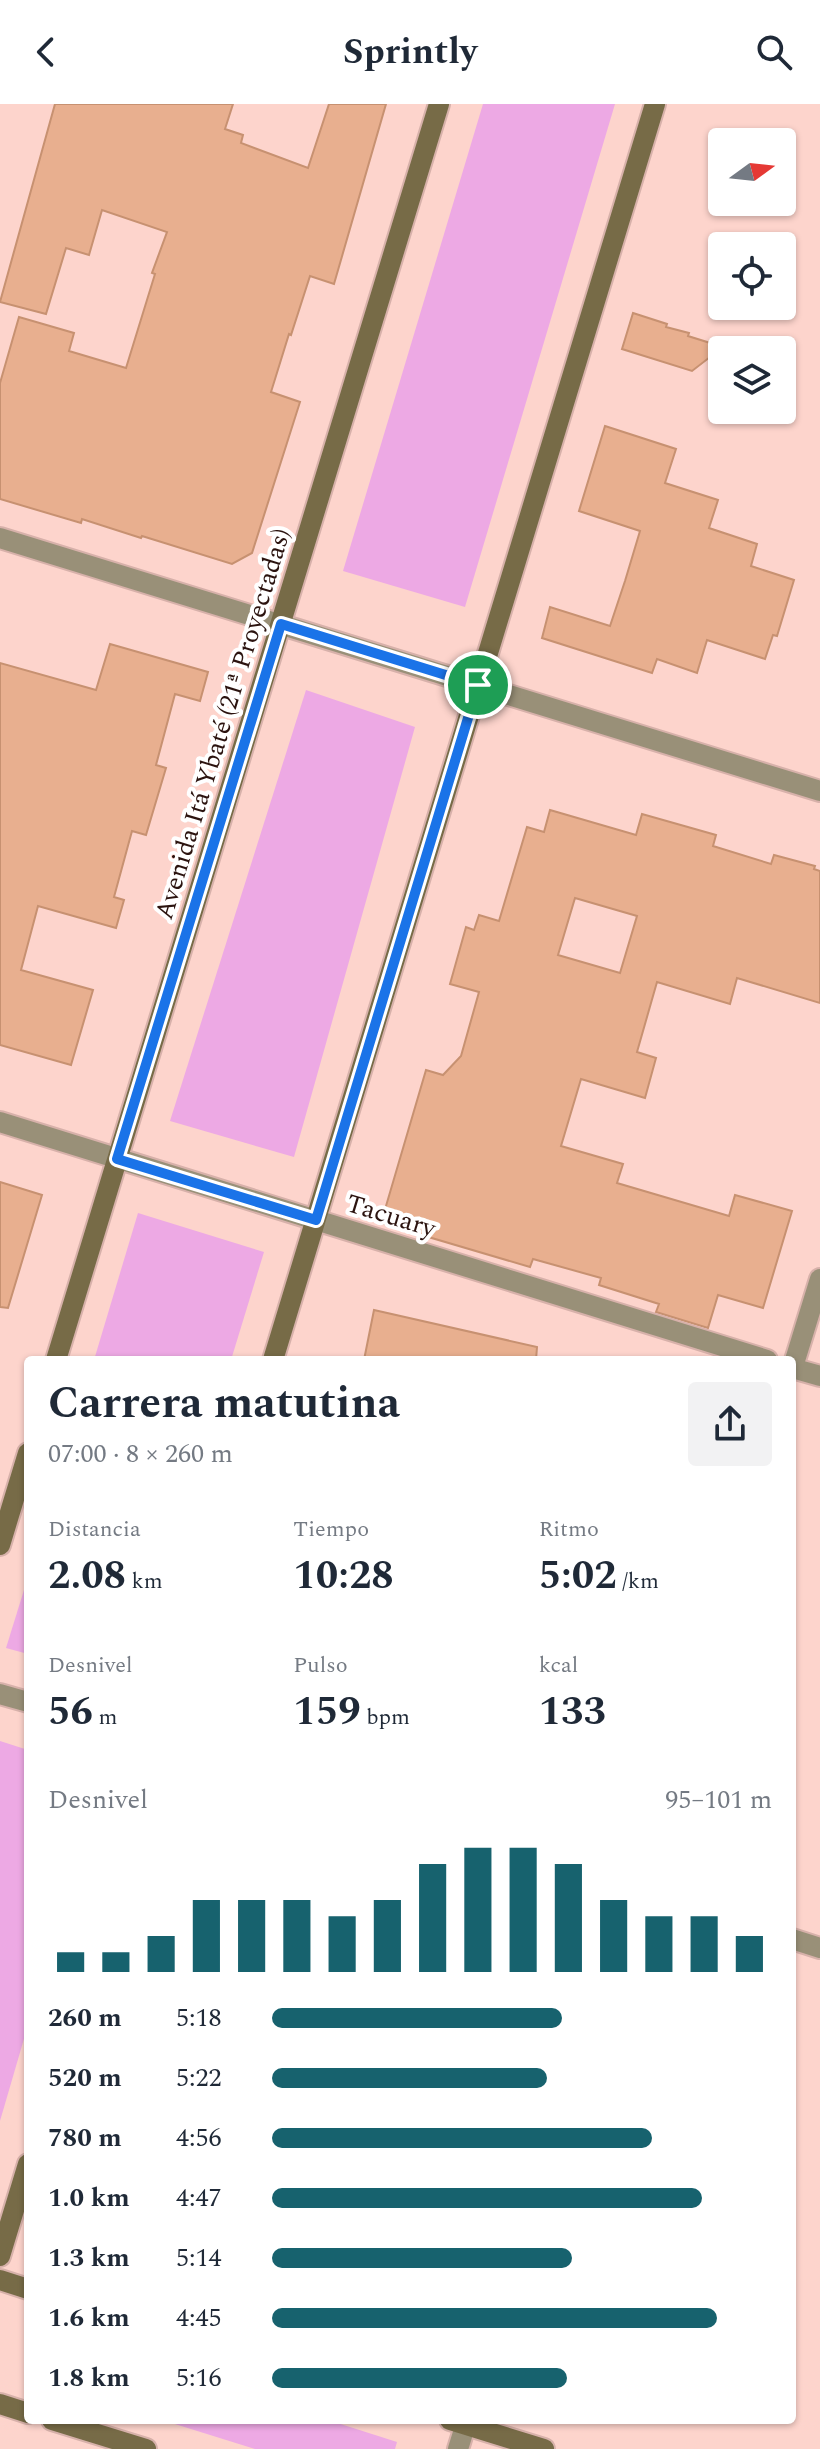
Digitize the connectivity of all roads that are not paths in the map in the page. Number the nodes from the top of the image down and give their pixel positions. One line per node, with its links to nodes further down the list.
1 (439, 104): 4 (main road, Avenida Itá Ybaté (21ª Proyectadas))
2 (655, 104): 5 (main road)
3 (0, 538): 4 (street)
4 (281, 624): 5 (street); 8 (main road, Avenida Itá Ybaté (21ª Proyectadas))
5 (478, 685): 6 (street); 9 (main road)
6 (820, 791)
7 (0, 1122): 8 (street, Tacuary)
8 (117, 1159): 9 (street, Tacuary); 11 (main road, Avenida Itá Ybaté (21ª Proyectadas))
9 (316, 1220): 12 (main road); 13 (street, Tacuary)
10 (820, 1279): 14 (street)
11 (57, 1356)
12 (274, 1356)
13 (754, 1356)
14 (796, 1356)
15 (796, 1369): 16 (street)
16 (820, 1376)
17 (24, 1466): 18 (main road)
18 (0, 1545)
19 (0, 1694): 20 (street)
20 (24, 1701)
21 (796, 1940): 22 (street)
22 (820, 1948)
23 (24, 2177): 24 (main road)
24 (0, 2256)
25 (0, 2280): 26 (main road)
26 (24, 2288)
27 (0, 2404): 28 (main road)
28 (24, 2412)
29 (65, 2424): 32 (main road)
30 (461, 2424): 33 (street)
31 (467, 2424): 34 (main road)
32 (146, 2449)
33 (458, 2449)
34 (544, 2449)

